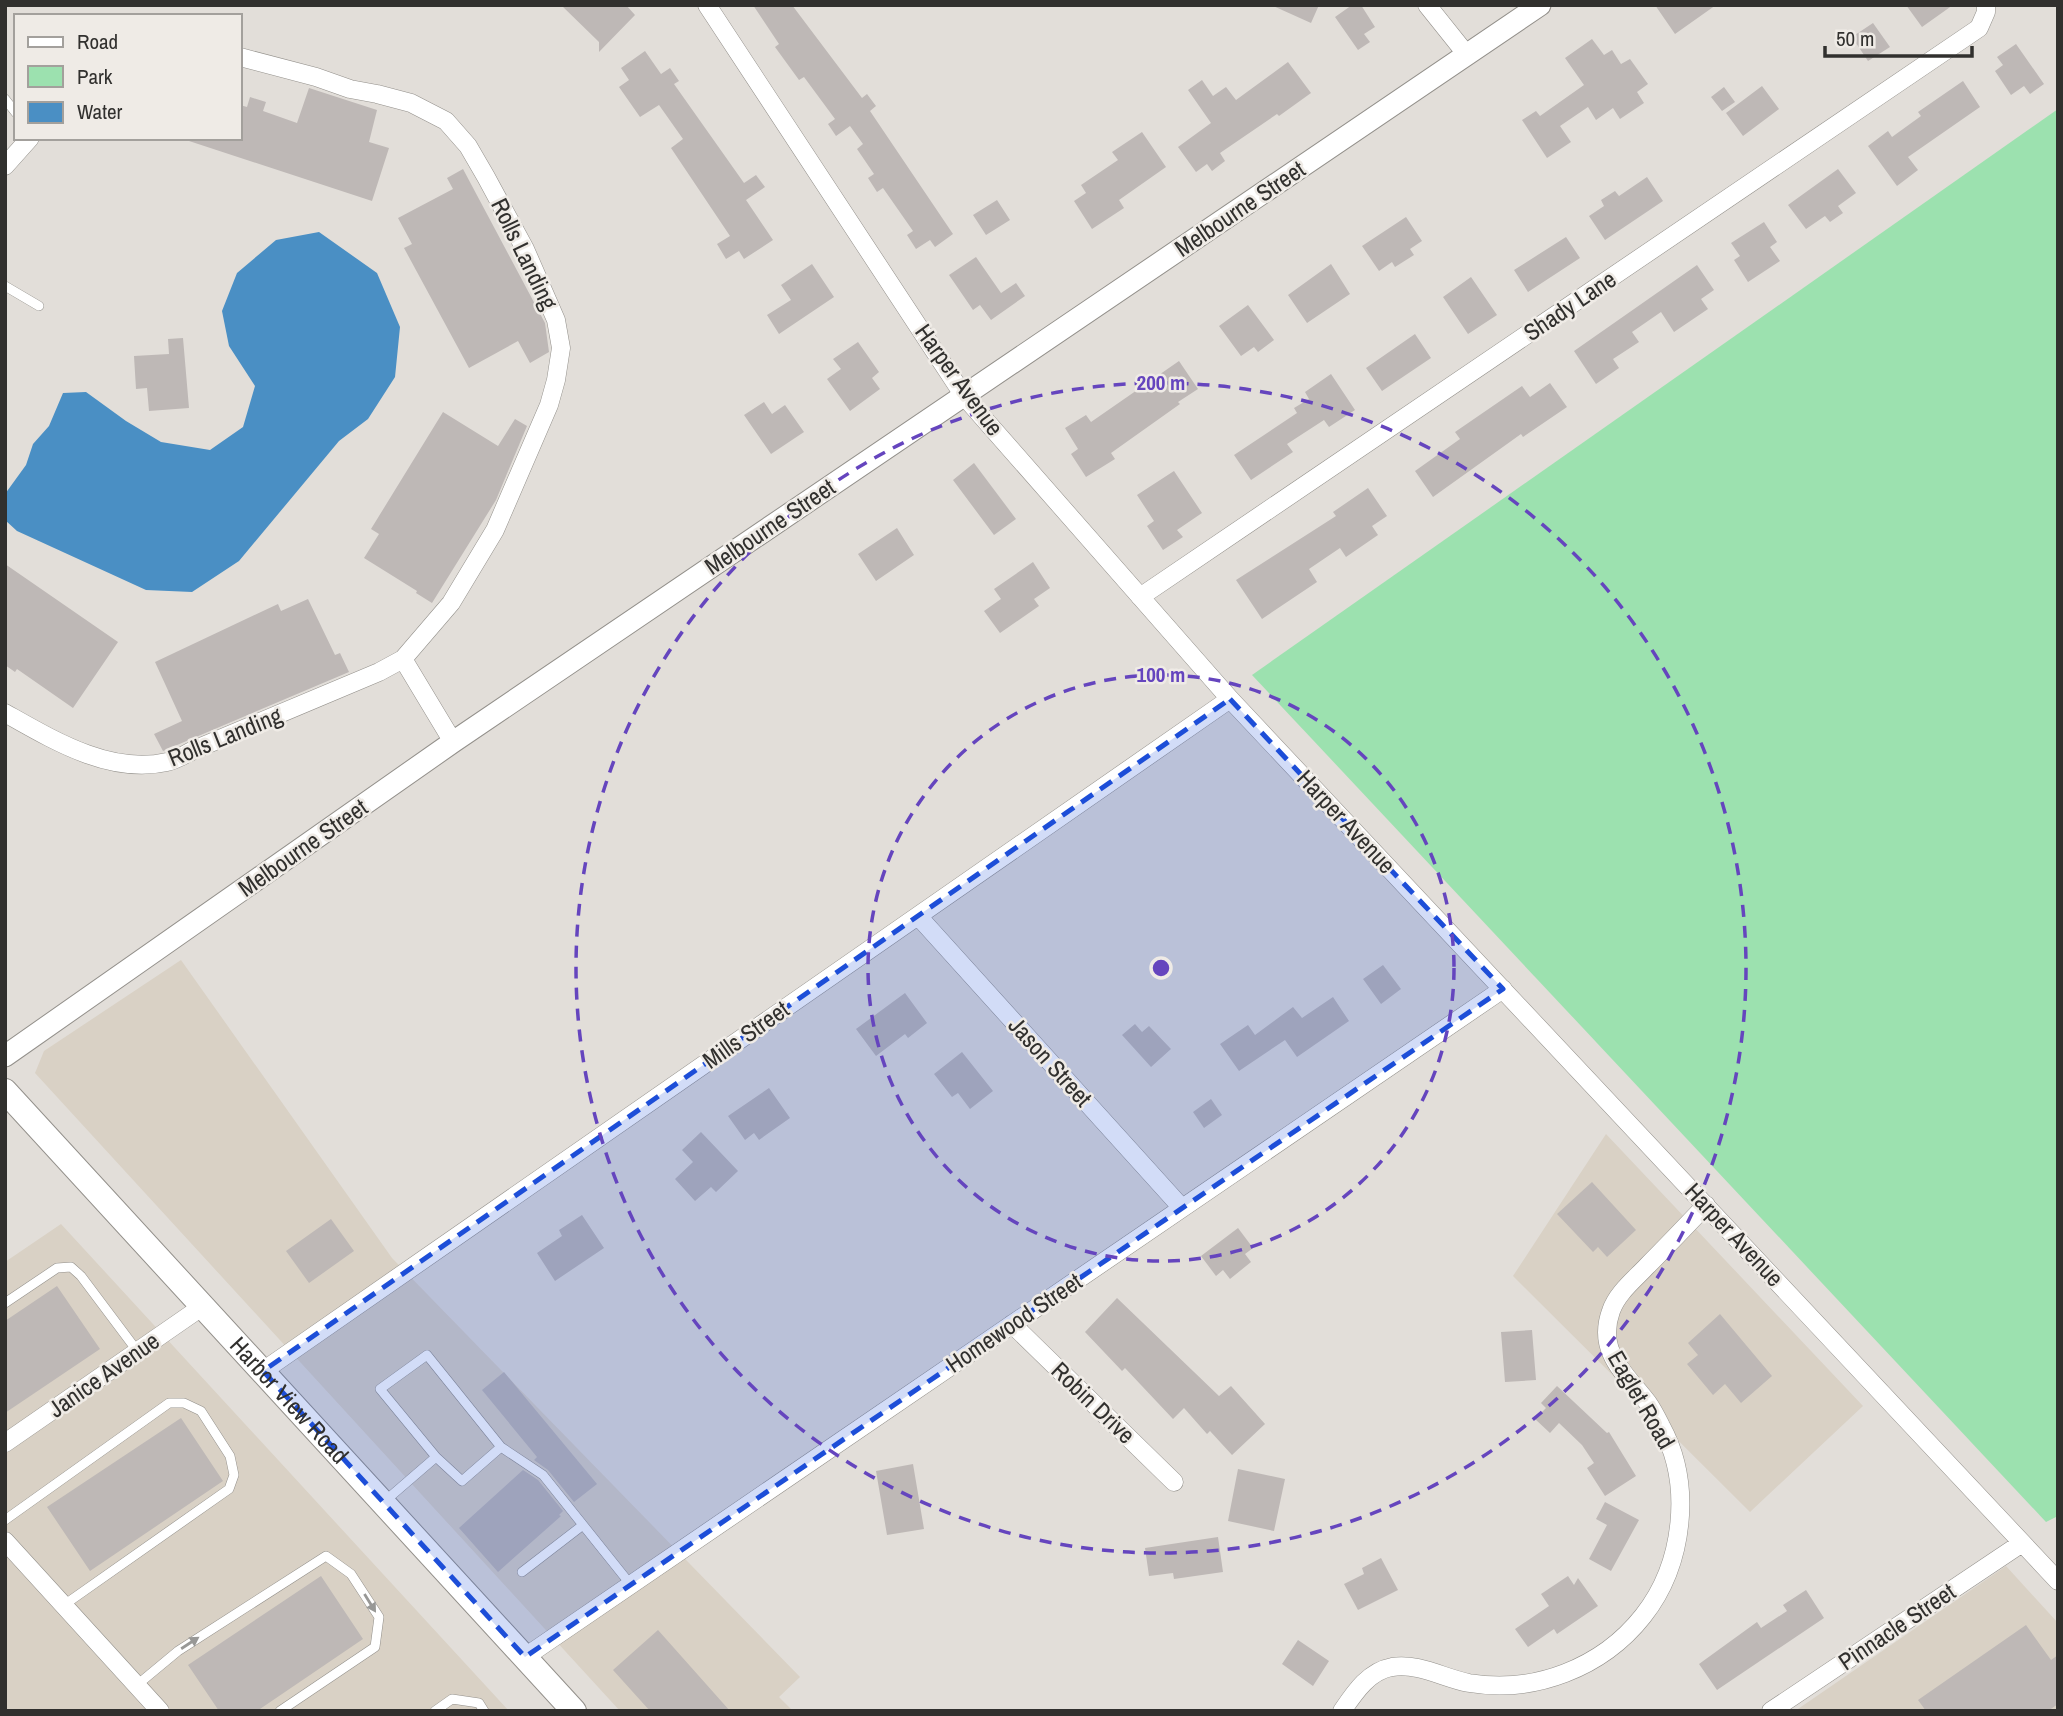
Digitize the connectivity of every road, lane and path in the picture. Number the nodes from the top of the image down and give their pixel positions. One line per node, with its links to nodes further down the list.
1 (707, 5): 11 (street, Harper Avenue)
2 (1427, 5): 5 (street)
3 (1540, 5): 5 (street, Melbourne Street)
4 (1986, 5): 12 (street, Shady Lane)
5 (1467, 55): 11 (street, Melbourne Street)
6 (242, 58): 13 (street, Rolls Landing)
7 (28, 140): 8 (street)
8 (5, 166)
9 (5, 286): 10 (lane)
10 (39, 306)
11 (964, 396): 12 (street, Harper Avenue); 16 (street, Melbourne Street)
12 (1140, 597): 14 (street, Harper Avenue)
13 (403, 659): 15 (street, Rolls Landing); 16 (street)
14 (1230, 699): 17 (street, Mills Street); 18 (street, Harper Avenue)
15 (5, 713)
16 (453, 742): 19 (street, Melbourne Street)
17 (918, 916): 22 (street, Jason Street); 27 (street, Mills Street)
18 (1503, 989): 21 (street, Harper Avenue); 22 (street, Homewood Street)
19 (5, 1056)
20 (5, 1091): 24 (main road, Harbor View Road)
21 (1706, 1205): 36 (street, Harper Avenue); 48 (street, Eaglet Road)
22 (1182, 1208): 25 (street, Homewood Street)
23 (5, 1303): 26 (lane)
24 (203, 1306): 26 (street, Janice Avenue); 27 (main road, Harbor View Road)
25 (1012, 1324): 31 (street, Robin Drive); 39 (street, Homewood Street)
26 (138, 1352): 28 (street, Janice Avenue)
27 (263, 1371): 32 (main road, Harbor View Road)
28 (5, 1443)
29 (501, 1447): 30 (lane); 30 (lane); 34 (lane)
30 (436, 1457): 32 (lane)
31 (1174, 1482)
32 (384, 1503): 41 (main road, Harbor View Road)
33 (5, 1520): 40 (lane)
34 (583, 1525): 37 (lane); 39 (lane)
35 (5, 1541): 40 (street)
36 (2022, 1543): 38 (street, Harper Avenue); 49 (street, Pinnacle Street)
37 (522, 1572)
38 (2058, 1581)
39 (631, 1585): 41 (street, Homewood Street)
40 (64, 1605): 42 (street)
41 (525, 1657): 47 (main road, Harbor View Road)
42 (136, 1685): 43 (street); 44 (lane, one-way to 44)
43 (160, 1711)
44 (279, 1711)
45 (435, 1711): 46 (lane)
46 (484, 1711)
47 (574, 1711)
48 (1342, 1711)
49 (1771, 1711)

